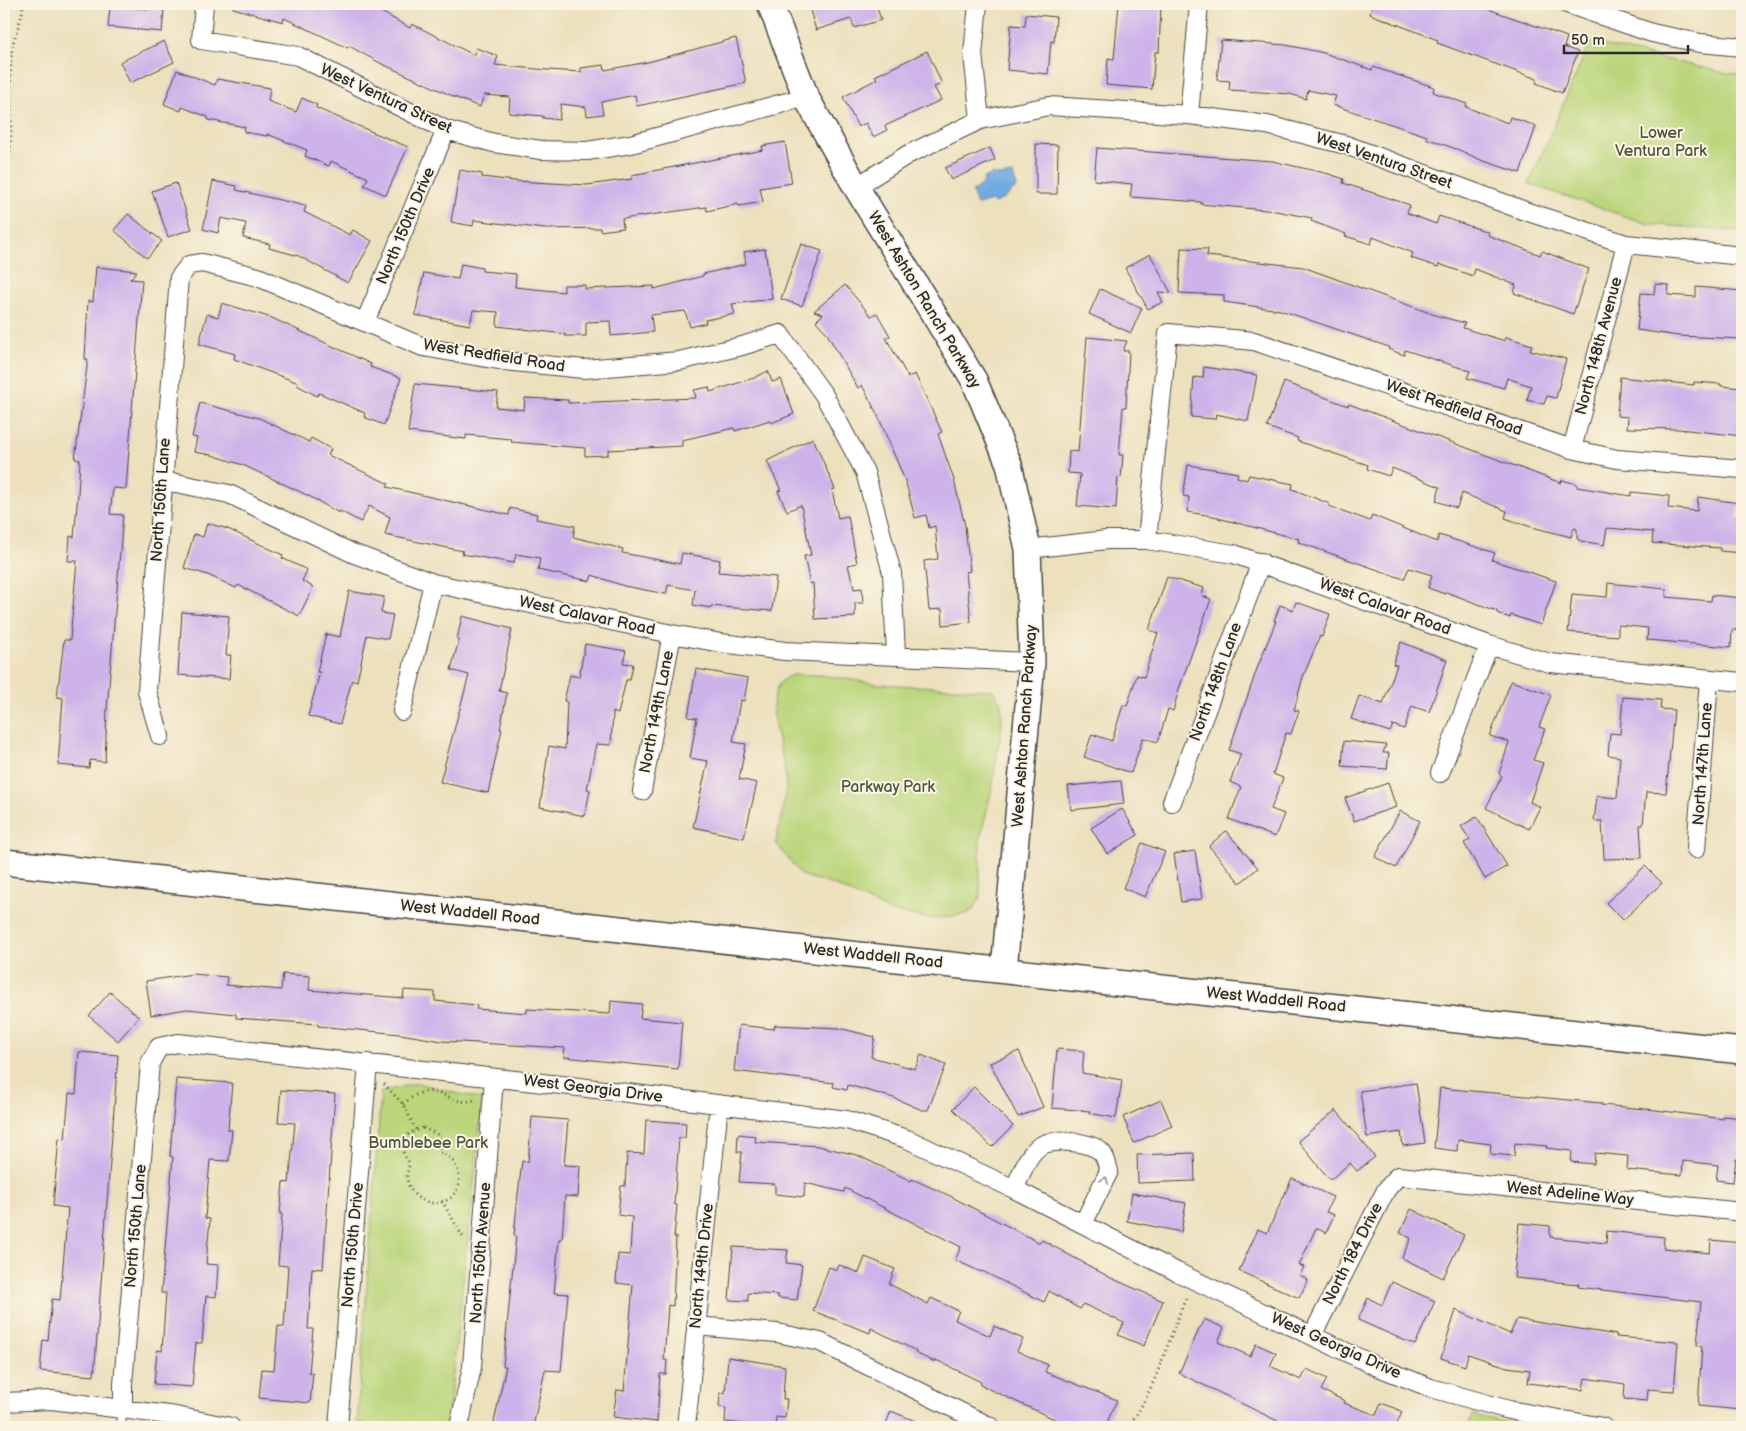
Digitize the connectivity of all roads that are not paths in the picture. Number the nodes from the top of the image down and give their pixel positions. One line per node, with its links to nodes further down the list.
1 (204, 4): 10 (street, West Ventura Street)
2 (770, 4): 7 (main road, West Ashton Ranch Parkway)
3 (978, 4): 9 (street)
4 (1199, 4): 8 (street)
5 (1567, 4): 6 (street)
6 (1742, 47)
7 (806, 97): 10 (street, West Ventura Street); 11 (main road, West Ashton Ranch Parkway)
8 (1189, 115): 9 (street, West Ventura Street); 12 (street, West Ventura Street)
9 (980, 120): 11 (street, West Ventura Street)
10 (446, 130): 15 (street, North 150th Drive)
11 (856, 187): 20 (main road, West Ashton Ranch Parkway)
12 (1626, 244): 13 (street, West Ventura Street); 16 (street, North 148th Avenue)
13 (1742, 256)
14 (189, 265): 15 (street, West Redfield Road); 18 (street, North 150th Lane)
15 (365, 322): 25 (street, West Redfield Road)
16 (1572, 449): 17 (street, West Redfield Road); 19 (street, West Redfield Road)
17 (1742, 469)
18 (162, 480): 22 (street, West Calavar Road); 30 (street, North 150th Lane)
19 (1147, 540): 20 (street, West Calavar Road); 21 (street, West Calavar Road)
20 (1028, 548): 26 (main road, West Ashton Ranch Parkway)
21 (1261, 562): 24 (street, West Calavar Road); 33 (street, North 148th Lane)
22 (433, 583): 23 (street, West Calavar Road); 29 (street)
23 (672, 634): 25 (street, West Calavar Road); 32 (street, North 149th Lane)
24 (1489, 645): 27 (street, West Calavar Road); 31 (street)
25 (896, 655): 26 (street, West Calavar Road)
26 (1032, 662): 36 (main road, West Ashton Ranch Parkway)
27 (1709, 680): 28 (street, West Calavar Road); 34 (street, North 147th Lane)
28 (1742, 682)
29 (402, 711)
30 (160, 736)
31 (1440, 773)
32 (642, 790)
33 (1172, 802)
34 (1696, 849)
35 (4, 862): 36 (main road, West Waddell Road)
36 (1004, 970): 38 (main road, West Waddell Road)
37 (159, 1047): 39 (street, West Georgia Drive); 49 (street, North 150th Lane)
38 (1742, 1051)
39 (368, 1063): 40 (street, West Georgia Drive); 54 (street, North 150th Drive)
40 (494, 1078): 41 (street, West Georgia Drive); 55 (street, North 150th Avenue)
41 (719, 1104): 43 (street, West Georgia Drive); 46 (street, North 149th Drive)
42 (1398, 1176): 44 (street, West Adeline Way); 47 (street, North 184 Drive)
43 (1014, 1189): 45 (street, West Georgia Drive); 45 (street, one-way to 43)
44 (1742, 1212)
45 (1083, 1224): 47 (street, West Georgia Drive)
46 (696, 1326): 50 (street); 56 (street, North 149th Drive)
47 (1312, 1336): 51 (street, West Georgia Drive)
48 (4, 1402): 49 (street)
49 (123, 1408): 52 (lane); 53 (street)
50 (981, 1425)
51 (1585, 1426): 57 (street, West Georgia Drive)
52 (120, 1427)
53 (231, 1427)
54 (338, 1427)
55 (459, 1427)
56 (686, 1427)
57 (1603, 1427)

